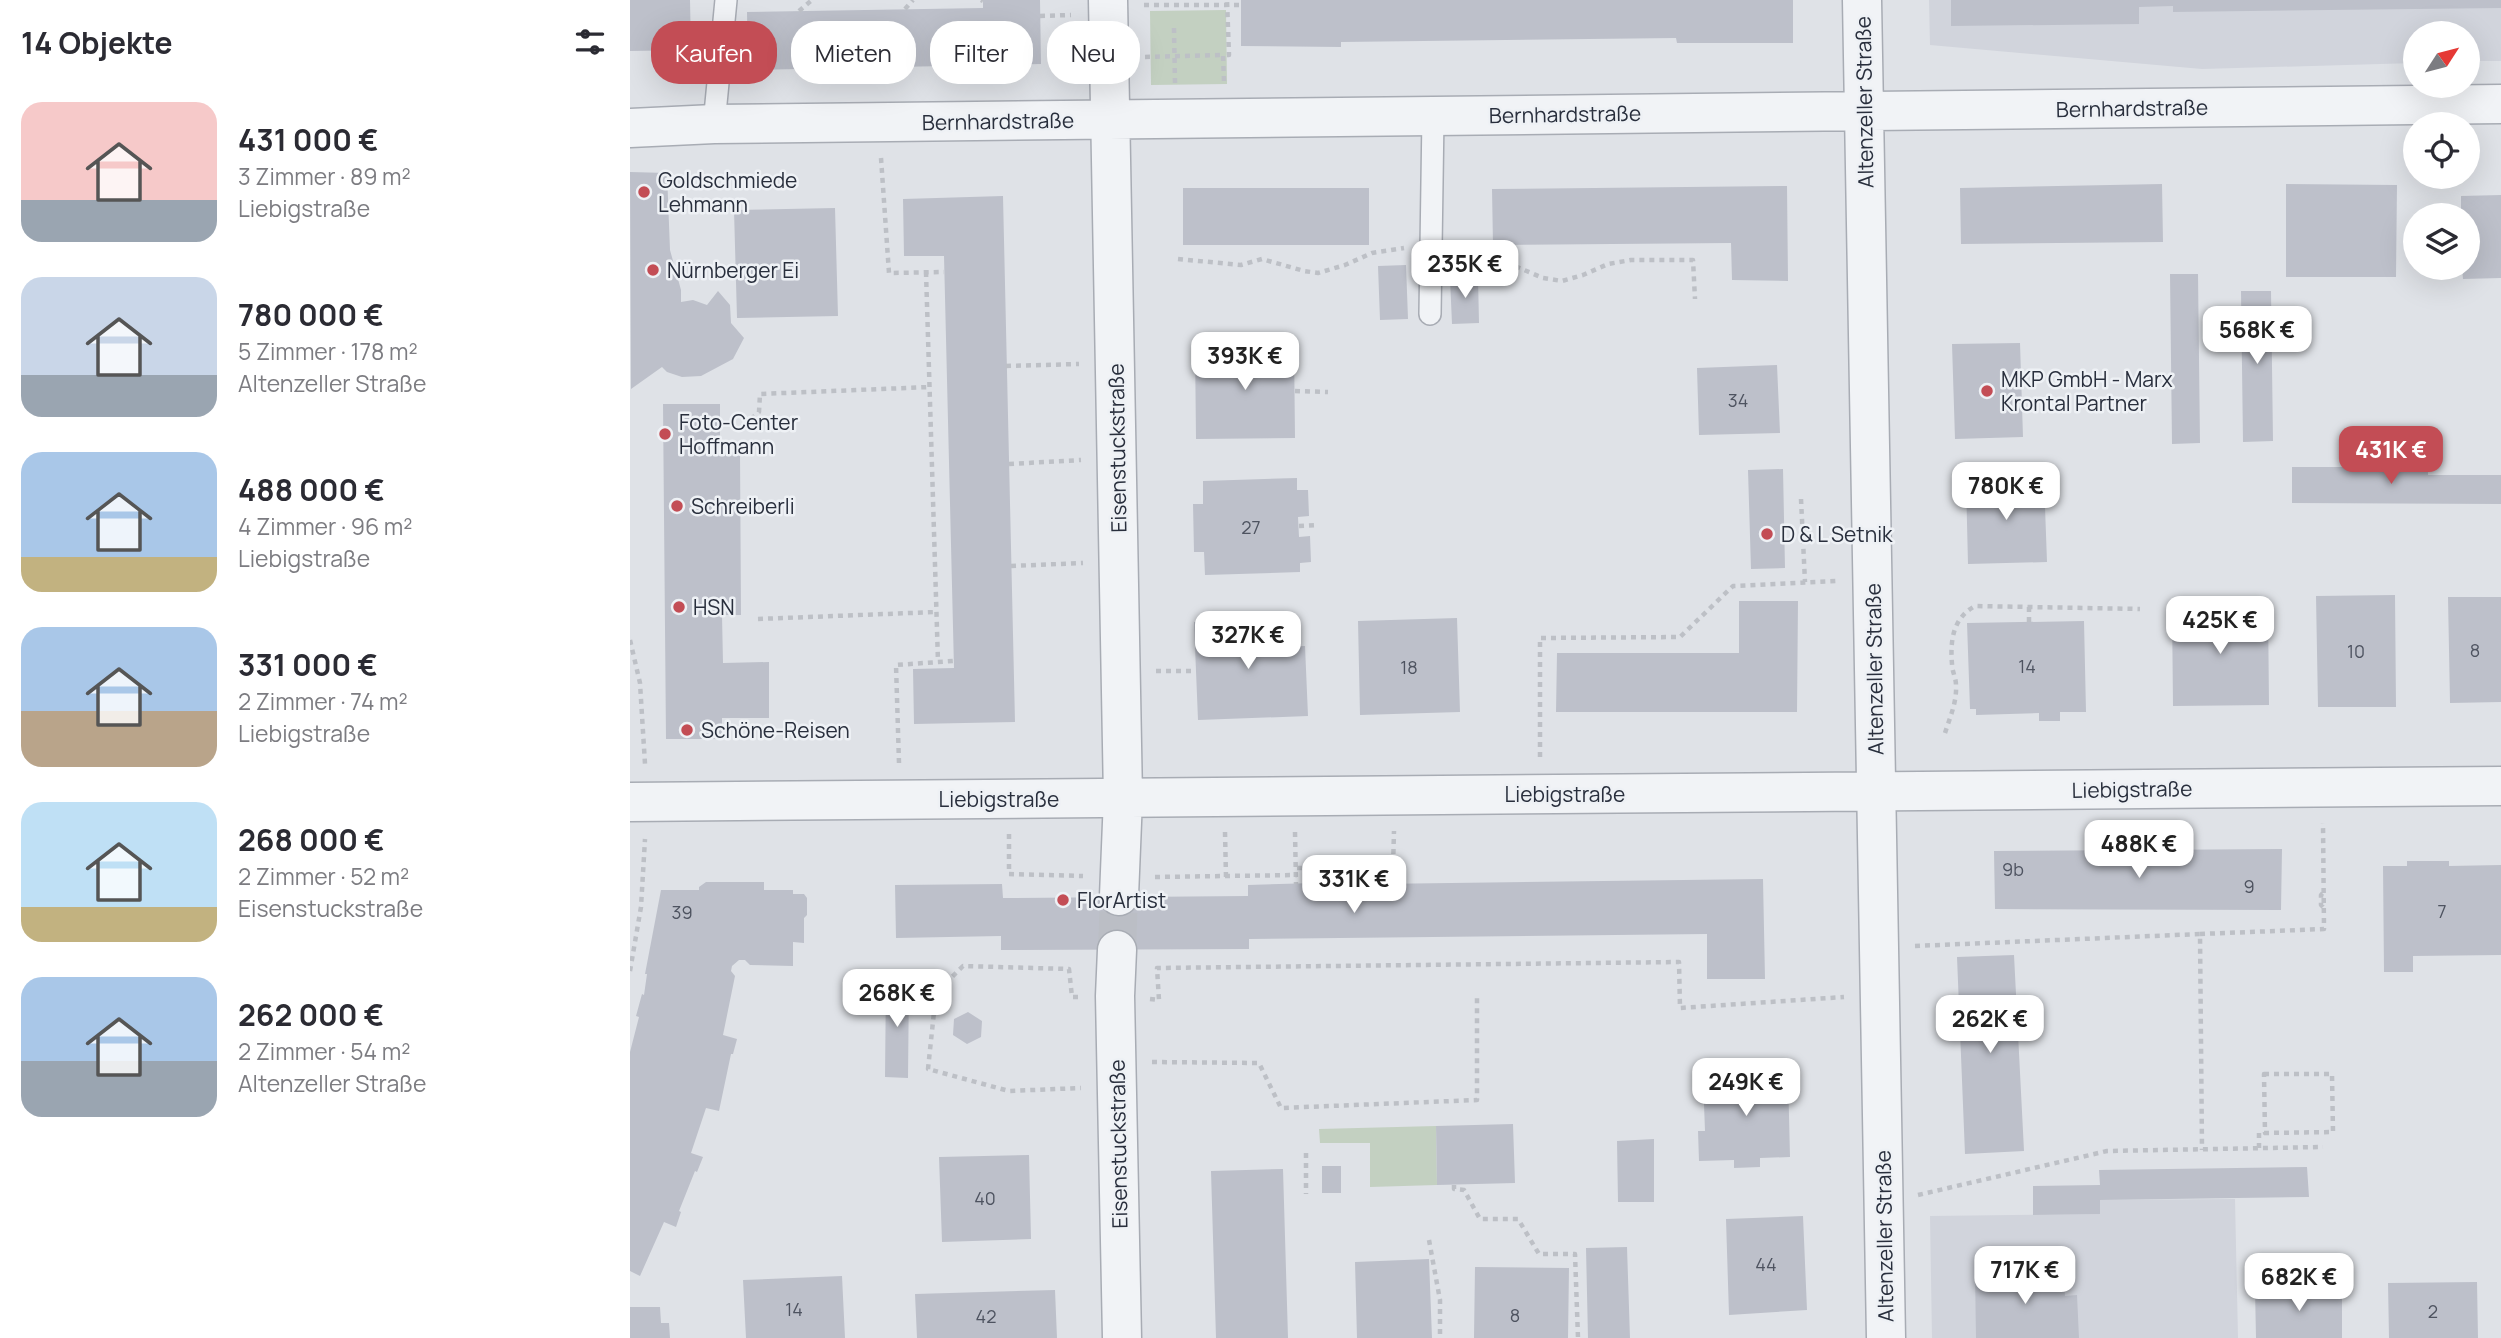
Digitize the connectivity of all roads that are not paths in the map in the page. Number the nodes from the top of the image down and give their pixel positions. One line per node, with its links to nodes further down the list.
1 (726, 0): 8 (lane)
2 (1862, 0): 5 (street, Altenzeller Straße)
3 (1108, 2): 7 (street, Eisenstuckstraße)
4 (2501, 104): 5 (street, Bernhardstraße)
5 (1864, 111): 6 (street, Bernhardstraße); 12 (street, Altenzeller Straße)
6 (1433, 116): 7 (street, Bernhardstraße); 10 (lane)
7 (1111, 120): 8 (street, Bernhardstraße); 13 (street, Eisenstuckstraße)
8 (715, 124): 9 (street, Bernhardstraße)
9 (630, 128)
10 (1430, 314)
11 (2501, 786): 12 (street, Liebigstraße)
12 (1876, 791): 13 (street, Liebigstraße); 18 (street, Altenzeller Straße)
13 (1123, 798): 14 (street, Liebigstraße); 15 (street, Eisenstuckstraße)
14 (630, 802)
15 (1120, 887)
16 (1117, 950): 17 (street, Eisenstuckstraße)
17 (1122, 1338)
18 (1886, 1338)

